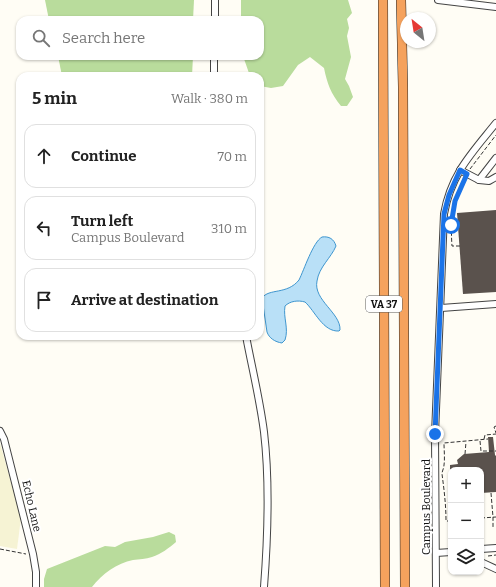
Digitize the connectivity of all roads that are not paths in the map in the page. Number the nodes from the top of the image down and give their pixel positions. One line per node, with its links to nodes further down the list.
1 (215, 0): 7 (street)
2 (383, 0): 28 (highway, VA 37)
3 (401, 0): 9 (highway, VA 37)
4 (406, 0): 9 (highway)
5 (438, 0): 6 (street)
6 (496, 7)
7 (215, 16)
8 (214, 60): 10 (street)
9 (402, 60): 29 (highway, VA 37)
10 (214, 72)
11 (496, 124): 13 (street, Campus Boulevard)
12 (496, 158): 15 (street)
13 (460, 170): 15 (street); 17 (street, Campus Boulevard)
14 (496, 177): 15 (street)
15 (479, 180)
16 (496, 304): 17 (street)
17 (441, 308): 23 (street, Campus Boulevard)
18 (247, 340): 27 (street)
19 (0, 431): 26 (street, Echo Lane)
20 (496, 548): 21 (street)
21 (484, 549)
22 (448, 552): 23 (street)
23 (436, 553): 30 (street, Campus Boulevard)
24 (484, 563): 25 (street)
25 (496, 569)
26 (36, 587)
27 (264, 587)
28 (385, 587)
29 (405, 587)
30 (436, 587)

